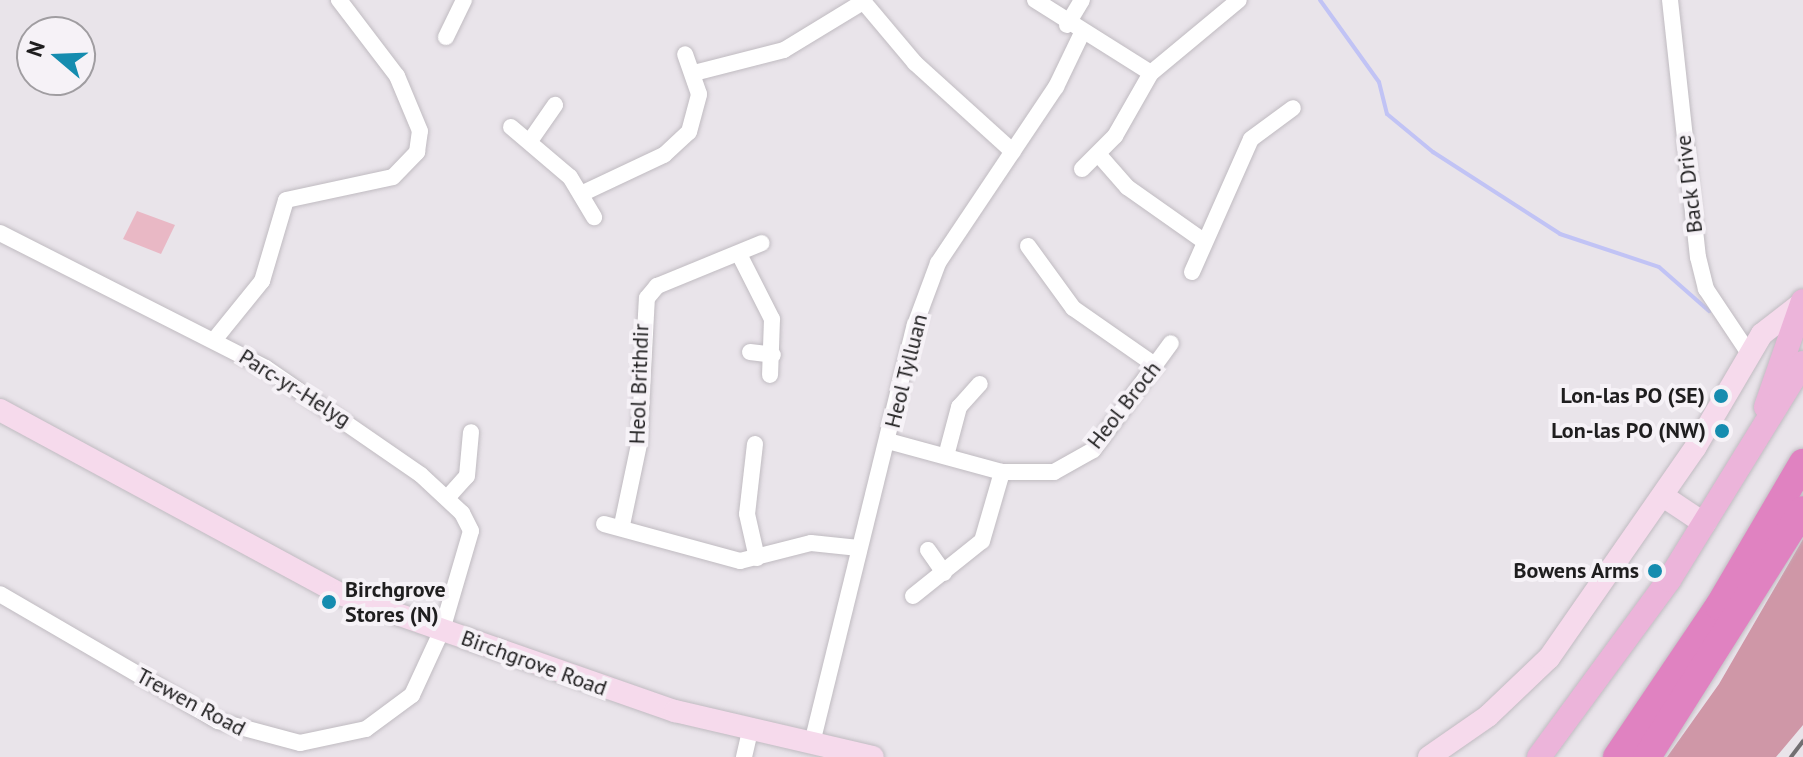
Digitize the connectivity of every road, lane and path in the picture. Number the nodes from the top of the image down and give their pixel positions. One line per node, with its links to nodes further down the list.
1 (339, 0): 31 (street)
2 (464, 0): 10 (street)
3 (1035, 0): 8 (street)
4 (1082, 0): 8 (street)
5 (1239, 0): 13 (street)
6 (1670, 0): 35 (street, Back Drive)
7 (863, 1): 12 (street); 18 (street)
8 (1067, 25): 9 (street)
9 (1082, 33): 13 (street); 18 (street, Heol Tylluan)
10 (446, 37)
11 (685, 54): 12 (street)
12 (694, 73): 21 (street)
13 (1151, 73): 19 (street)
14 (555, 105): 17 (street)
15 (1293, 108): 24 (street)
16 (511, 127): 17 (street)
17 (530, 141): 21 (street)
18 (1013, 152): 43 (street, Heol Tylluan)
19 (1099, 155): 20 (street); 24 (street)
20 (1082, 169)
21 (581, 194): 22 (street)
22 (594, 217)
23 (0, 233): 31 (street, Parc-yr-Helyg)
24 (1202, 240): 28 (street)
25 (762, 243): 27 (street, Heol Brithdir)
26 (1028, 246): 37 (street)
27 (739, 254): 34 (street); 53 (street, Heol Brithdir)
28 (1192, 272)
29 (1803, 302): 30 (main road); 35 (main road)
30 (1796, 338): 35 (main road); 42 (main road)
31 (215, 339): 49 (street, Parc-yr-Helyg)
32 (1171, 343): 37 (street, Heol Broch)
33 (750, 352): 34 (street)
34 (773, 355): 38 (street)
35 (1750, 355): 48 (main road)
36 (1803, 363): 42 (main road)
37 (1156, 366): 47 (street, Heol Broch)
38 (770, 375)
39 (980, 384): 45 (street)
40 (0, 410): 60 (main road, Birchgrove Road)
41 (471, 432): 49 (street)
42 (1755, 436): 52 (main road)
43 (888, 441): 45 (street, Heol Broch); 54 (street, Heol Tylluan)
44 (755, 444): 56 (street)
45 (946, 456): 47 (street, Heol Broch)
46 (1803, 463): 67 (highway)
47 (1002, 472): 57 (street)
48 (1663, 496): 52 (main road); 65 (main road)
49 (448, 497): 60 (street, Parc-yr-Helyg)
50 (1803, 510): 68 (highway)
51 (604, 524): 53 (street)
52 (1705, 524): 66 (main road)
53 (622, 525): 56 (street)
54 (859, 548): 56 (street); 62 (street, Heol Tylluan)
55 (928, 550): 57 (street)
56 (757, 558)
57 (944, 573): 59 (street)
58 (0, 594): 60 (street, Trewen Road)
59 (913, 596)
60 (442, 630): 61 (main road, Birchgrove Road)
61 (750, 730): 62 (main road, Birchgrove Road); 63 (street)
62 (826, 749): 64 (main road, Birchgrove Road)
63 (744, 757)
64 (873, 757)
65 (1429, 757)
66 (1539, 757)
67 (1617, 757)
68 (1647, 757)

